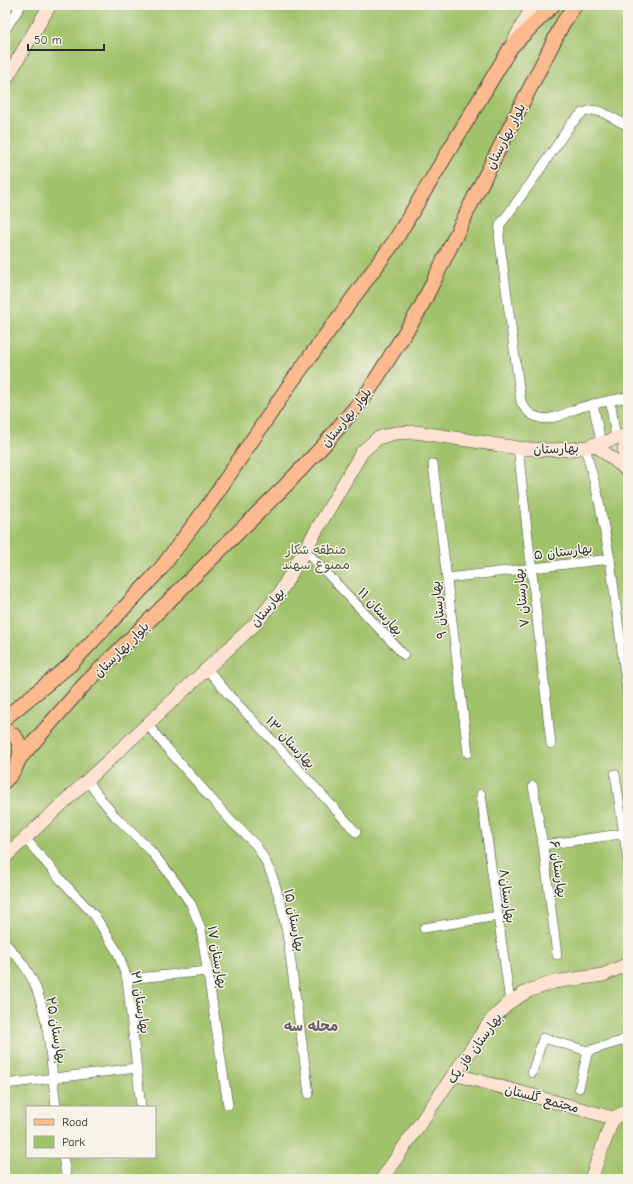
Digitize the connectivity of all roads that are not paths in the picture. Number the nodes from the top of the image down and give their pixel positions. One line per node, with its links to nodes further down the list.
1 (21, 5): 6 (street)
2 (533, 5): 7 (street)
3 (553, 5): 7 (main road, بلوار بهارستان)
4 (575, 5): 32 (main road, بلوار بهارستان)
5 (48, 6): 8 (street)
6 (5, 30)
7 (511, 47): 27 (main road, بلوار بهارستان)
8 (5, 81)
9 (628, 126): 12 (street)
10 (628, 397): 11 (street)
11 (610, 400): 12 (street); 13 (street)
12 (593, 404): 14 (street)
13 (624, 437): 14 (street, بهارستان); 17 (street)
14 (593, 444): 15 (street, بهارستان); 18 (street); 20 (street)
15 (518, 448): 19 (street, بهارستان); 21 (street, بهارستان ۷)
16 (433, 464): 22 (street, بهارستان ۹)
17 (628, 464)
18 (628, 471)
19 (305, 550): 23 (street, بهارستان ۱۱); 25 (street, بهارستان)
20 (610, 559): 21 (street, بهارستان ۵); 24 (street)
21 (531, 568): 22 (street, بهارستان ۵); 30 (street, بهارستان ۷)
22 (447, 578): 31 (street, بهارستان ۹)
23 (404, 655)
24 (626, 665): 26 (street)
25 (207, 669): 28 (street, بهارستان); 38 (street, بهارستان ۱۳)
26 (628, 698)
27 (5, 718)
28 (147, 724): 34 (street, بهارستان); 60 (street, بهارستان ۱۵)
29 (5, 730): 32 (main road)
30 (551, 744)
31 (468, 753)
32 (20, 758): 35 (main road, بلوار بهارستان)
33 (616, 774): 39 (street)
34 (88, 780): 40 (street, بهارستان); 49 (street, بهارستان ۱۷)
35 (5, 781)
36 (533, 786): 41 (street, بهارستان ۶)
37 (481, 794): 44 (street, بهارستان۸)
38 (356, 832)
39 (626, 833): 41 (street); 43 (street)
40 (25, 838): 42 (street, بهارستان); 50 (street, بهارستان ۲۱)
41 (543, 845): 47 (street, بهارستان ۶)
42 (5, 857)
43 (628, 862)
44 (498, 916): 45 (street); 51 (street, بهارستان۸)
45 (424, 928)
46 (5, 943): 57 (street, بهارستان ۲۵)
47 (557, 955)
48 (628, 964): 51 (street, بهارستان فاز یک)
49 (208, 971): 50 (street); 61 (street, بهارستان ۱۷)
50 (127, 979): 54 (street, بهارستان ۲۱)
51 (510, 1002): 56 (street, بهارستان فاز یک)
52 (628, 1037): 53 (street)
53 (588, 1051): 55 (street); 59 (street)
54 (136, 1068): 57 (street); 63 (street, بهارستان ۲۱)
55 (532, 1073)
56 (454, 1074): 65 (street, مجتمع گلستان); 68 (street, بهارستان فاز یک)
57 (52, 1078): 58 (street); 62 (street, بهارستان ۲۵)
58 (5, 1084)
59 (579, 1088)
60 (309, 1094)
61 (228, 1105)
62 (56, 1106)
63 (141, 1106)
64 (628, 1111): 65 (street)
65 (613, 1118): 69 (street)
66 (63, 1158): 67 (street)
67 (66, 1174)
68 (382, 1179)
69 (591, 1179)

